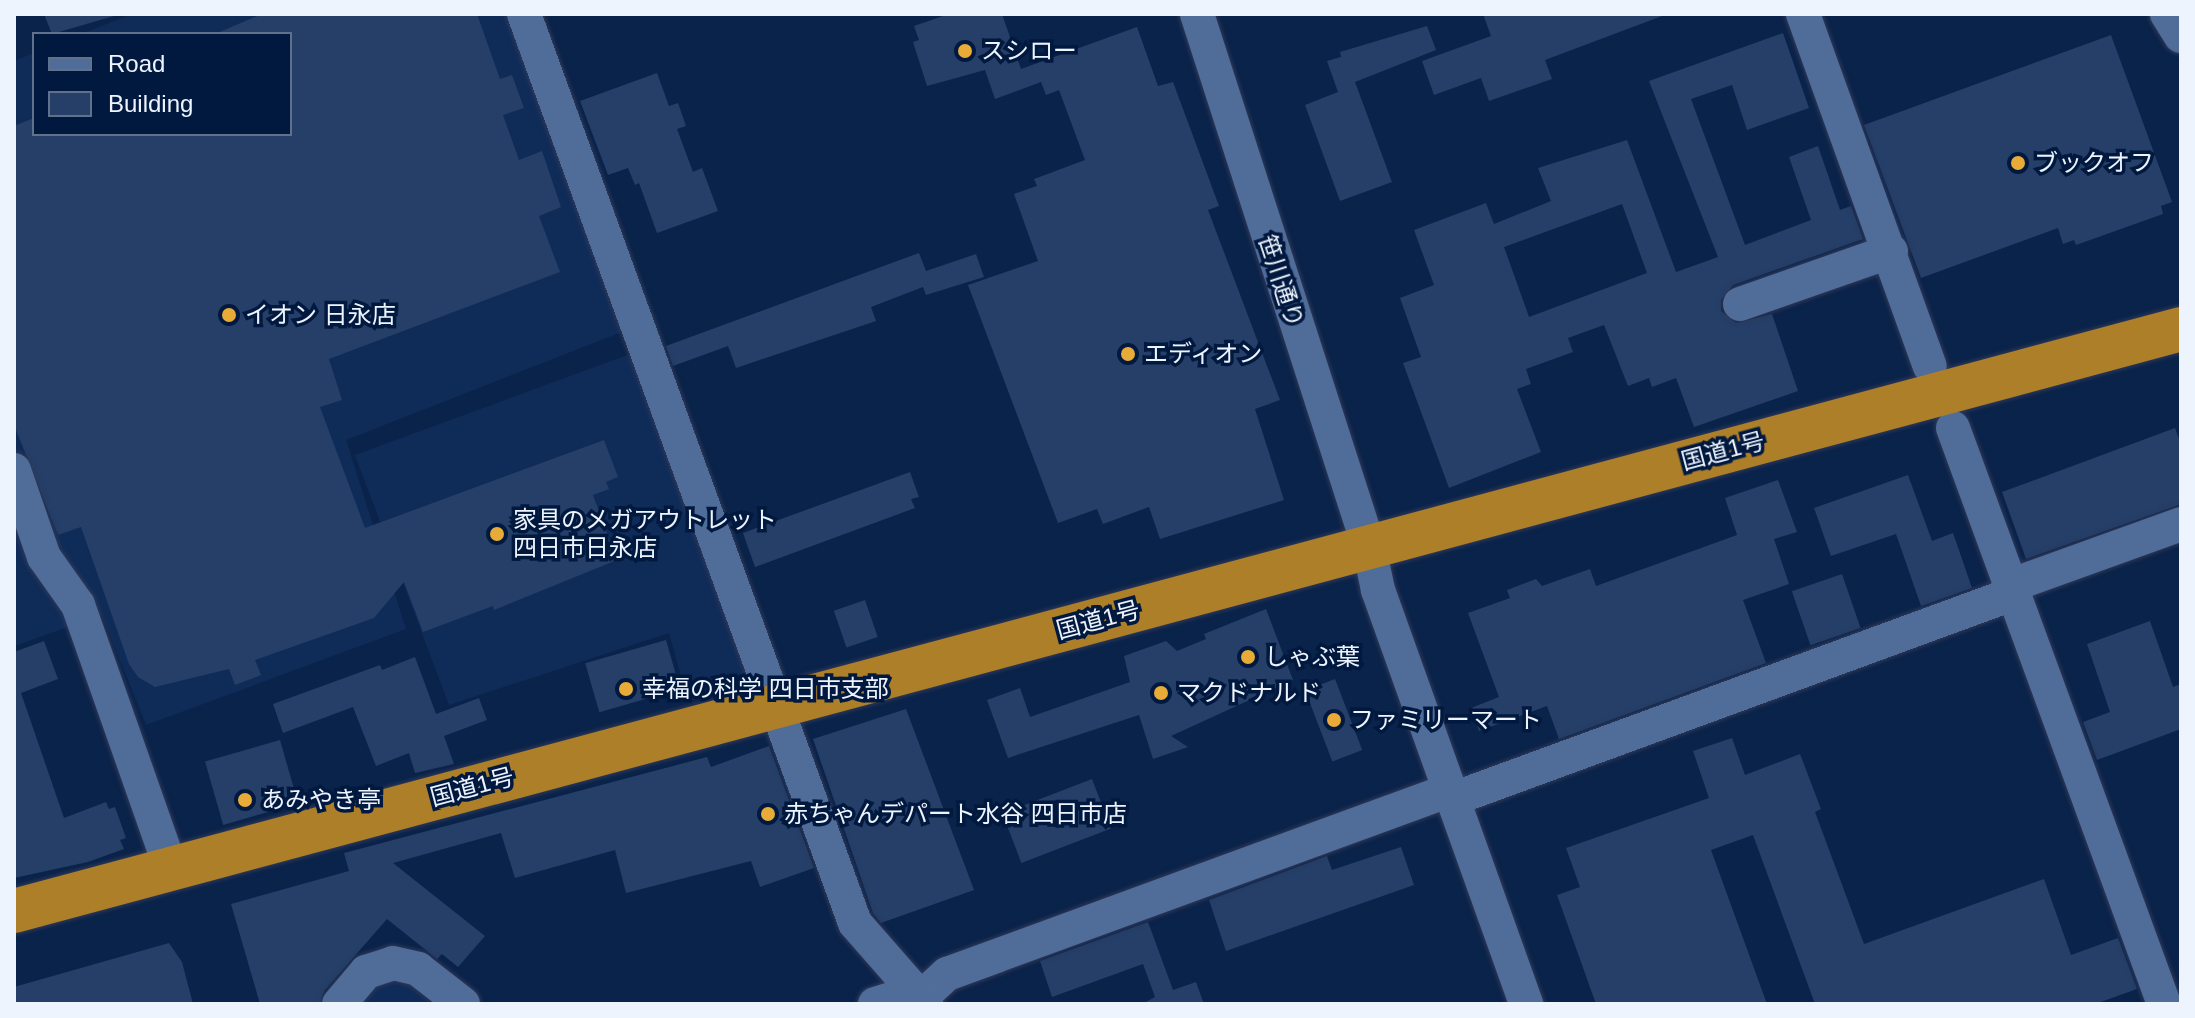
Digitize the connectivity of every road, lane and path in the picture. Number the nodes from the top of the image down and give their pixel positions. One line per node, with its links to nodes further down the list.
1 (524, 14): 15 (street)
2 (1197, 14): 13 (street, 笹川通り)
3 (1803, 14): 6 (street)
4 (2167, 14): 5 (street)
5 (2181, 36)
6 (1891, 251): 7 (street); 9 (street)
7 (1740, 304)
8 (2181, 329): 13 (highway, 国道1号)
9 (1930, 366)
10 (1953, 428): 14 (street)
11 (14, 470): 17 (street)
12 (2181, 524): 14 (street)
13 (1369, 547): 15 (highway, 国道1号); 16 (street, 笹川通り)
14 (2013, 589): 16 (street); 24 (street)
15 (773, 707): 17 (highway, 国道1号); 19 (street)
16 (1452, 794): 19 (street); 23 (street, 笹川通り)
17 (170, 866): 18 (highway, 国道1号)
18 (14, 911)
19 (922, 997): 22 (street)
20 (339, 1004): 21 (street)
21 (463, 1004)
22 (875, 1004)
23 (1526, 1004)
24 (2164, 1004)

